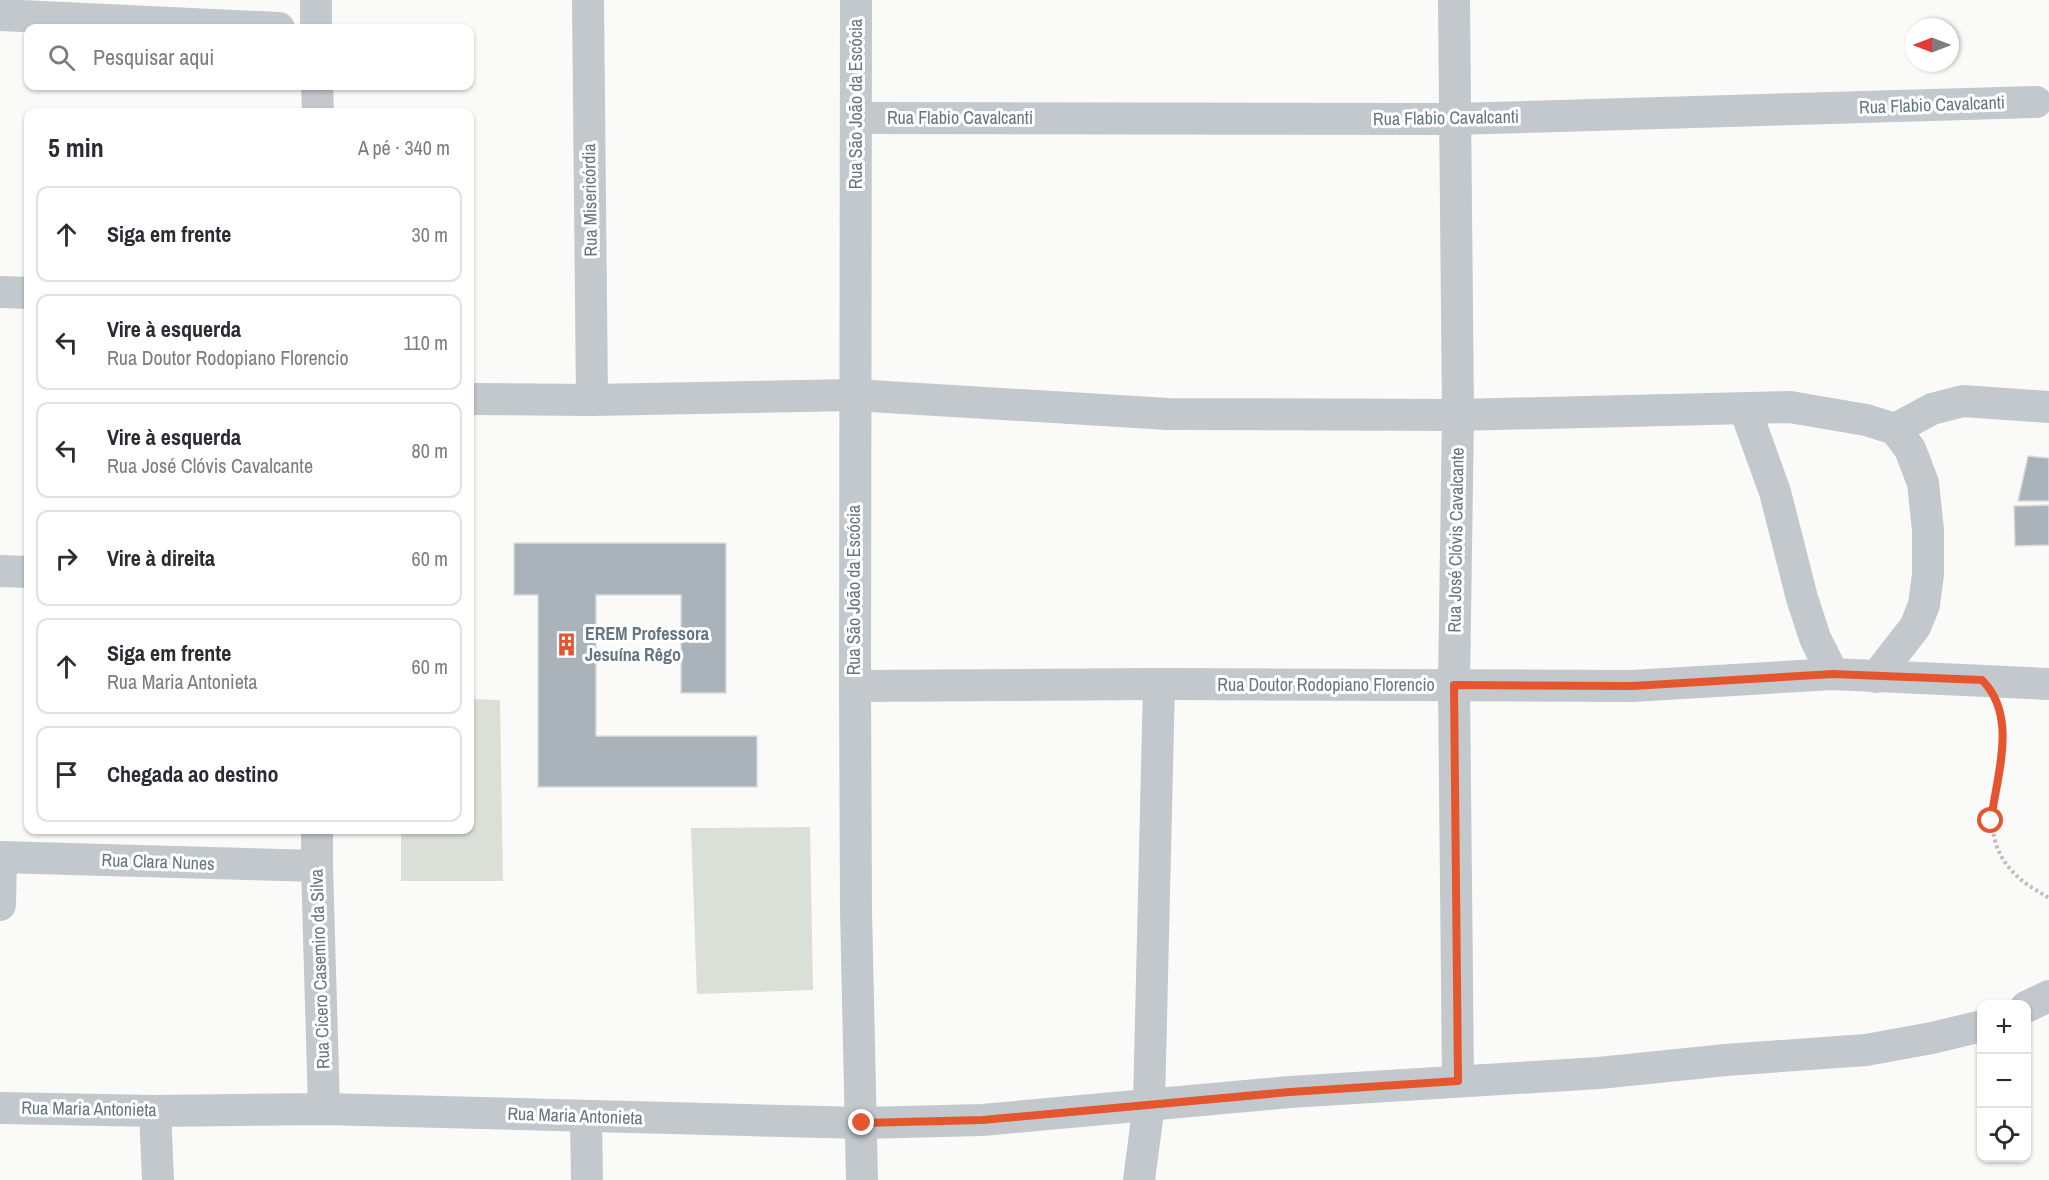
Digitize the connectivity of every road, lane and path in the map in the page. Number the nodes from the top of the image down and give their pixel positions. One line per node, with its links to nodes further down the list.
1 (316, 0): 7 (street)
2 (588, 0): 17 (street, Rua Misericórdia)
3 (856, 0): 11 (street, Rua São João da Escócia)
4 (1454, 0): 12 (street, Rua José Clóvis Cavalcante)
5 (0, 15): 6 (street)
6 (193, 24)
7 (316, 24)
8 (317, 90): 10 (street)
9 (2036, 102): 12 (street, Rua Flabio Cavalcanti)
10 (318, 108)
11 (856, 118): 12 (street, Rua Flabio Cavalcanti); 15 (street, Rua São João da Escócia)
12 (1455, 119): 20 (street, Rua José Clóvis Cavalcante)
13 (0, 292): 14 (street)
14 (24, 293)
15 (854, 394): 17 (street); 20 (street); 30 (street, Rua São João da Escócia)
16 (474, 399): 17 (street)
17 (592, 400)
18 (2049, 407): 21 (street)
19 (1745, 409): 20 (street); 21 (street); 24 (street)
20 (1458, 415): 29 (street, Rua José Clóvis Cavalcante)
21 (1895, 429): 25 (street)
22 (0, 571): 23 (street)
23 (24, 572)
24 (1833, 674): 25 (street, Rua Doutor Rodopiano Florencio); 29 (street, Rua Doutor Rodopiano Florencio)
25 (1876, 677): 26 (street, Rua Doutor Rodopiano Florencio)
26 (1982, 680): 28 (street, Rua Doutor Rodopiano Florencio); 34 (path)
27 (1160, 684): 29 (street, Rua Doutor Rodopiano Florencio); 30 (street, Rua Doutor Rodopiano Florencio); 40 (street)
28 (2049, 684)
29 (1454, 685): 39 (street, Rua José Clóvis Cavalcante)
30 (855, 686): 45 (street, Rua São João da Escócia)
31 (318, 834): 33 (street, Rua Cícero Casemiro da Silva)
32 (0, 857): 33 (street, Rua Clara Nunes); 35 (street)
33 (317, 866): 42 (street, Rua Cícero Casemiro da Silva)
34 (2049, 898)
35 (0, 905)
36 (2049, 996): 37 (street)
37 (2031, 1005)
38 (1977, 1027): 39 (street, Rua Maria Antonieta)
39 (1458, 1081): 40 (street, Rua Maria Antonieta)
40 (1149, 1104): 45 (street, Rua Maria Antonieta); 49 (street)
41 (0, 1107): 43 (street, Rua Maria Antonieta)
42 (324, 1109): 43 (street, Rua Maria Antonieta); 44 (street, Rua Maria Antonieta)
43 (155, 1111): 46 (street)
44 (586, 1117): 45 (street, Rua Maria Antonieta); 47 (street)
45 (862, 1123): 48 (street, Rua São João da Escócia)
46 (158, 1180)
47 (587, 1180)
48 (862, 1180)
49 (1139, 1180)

